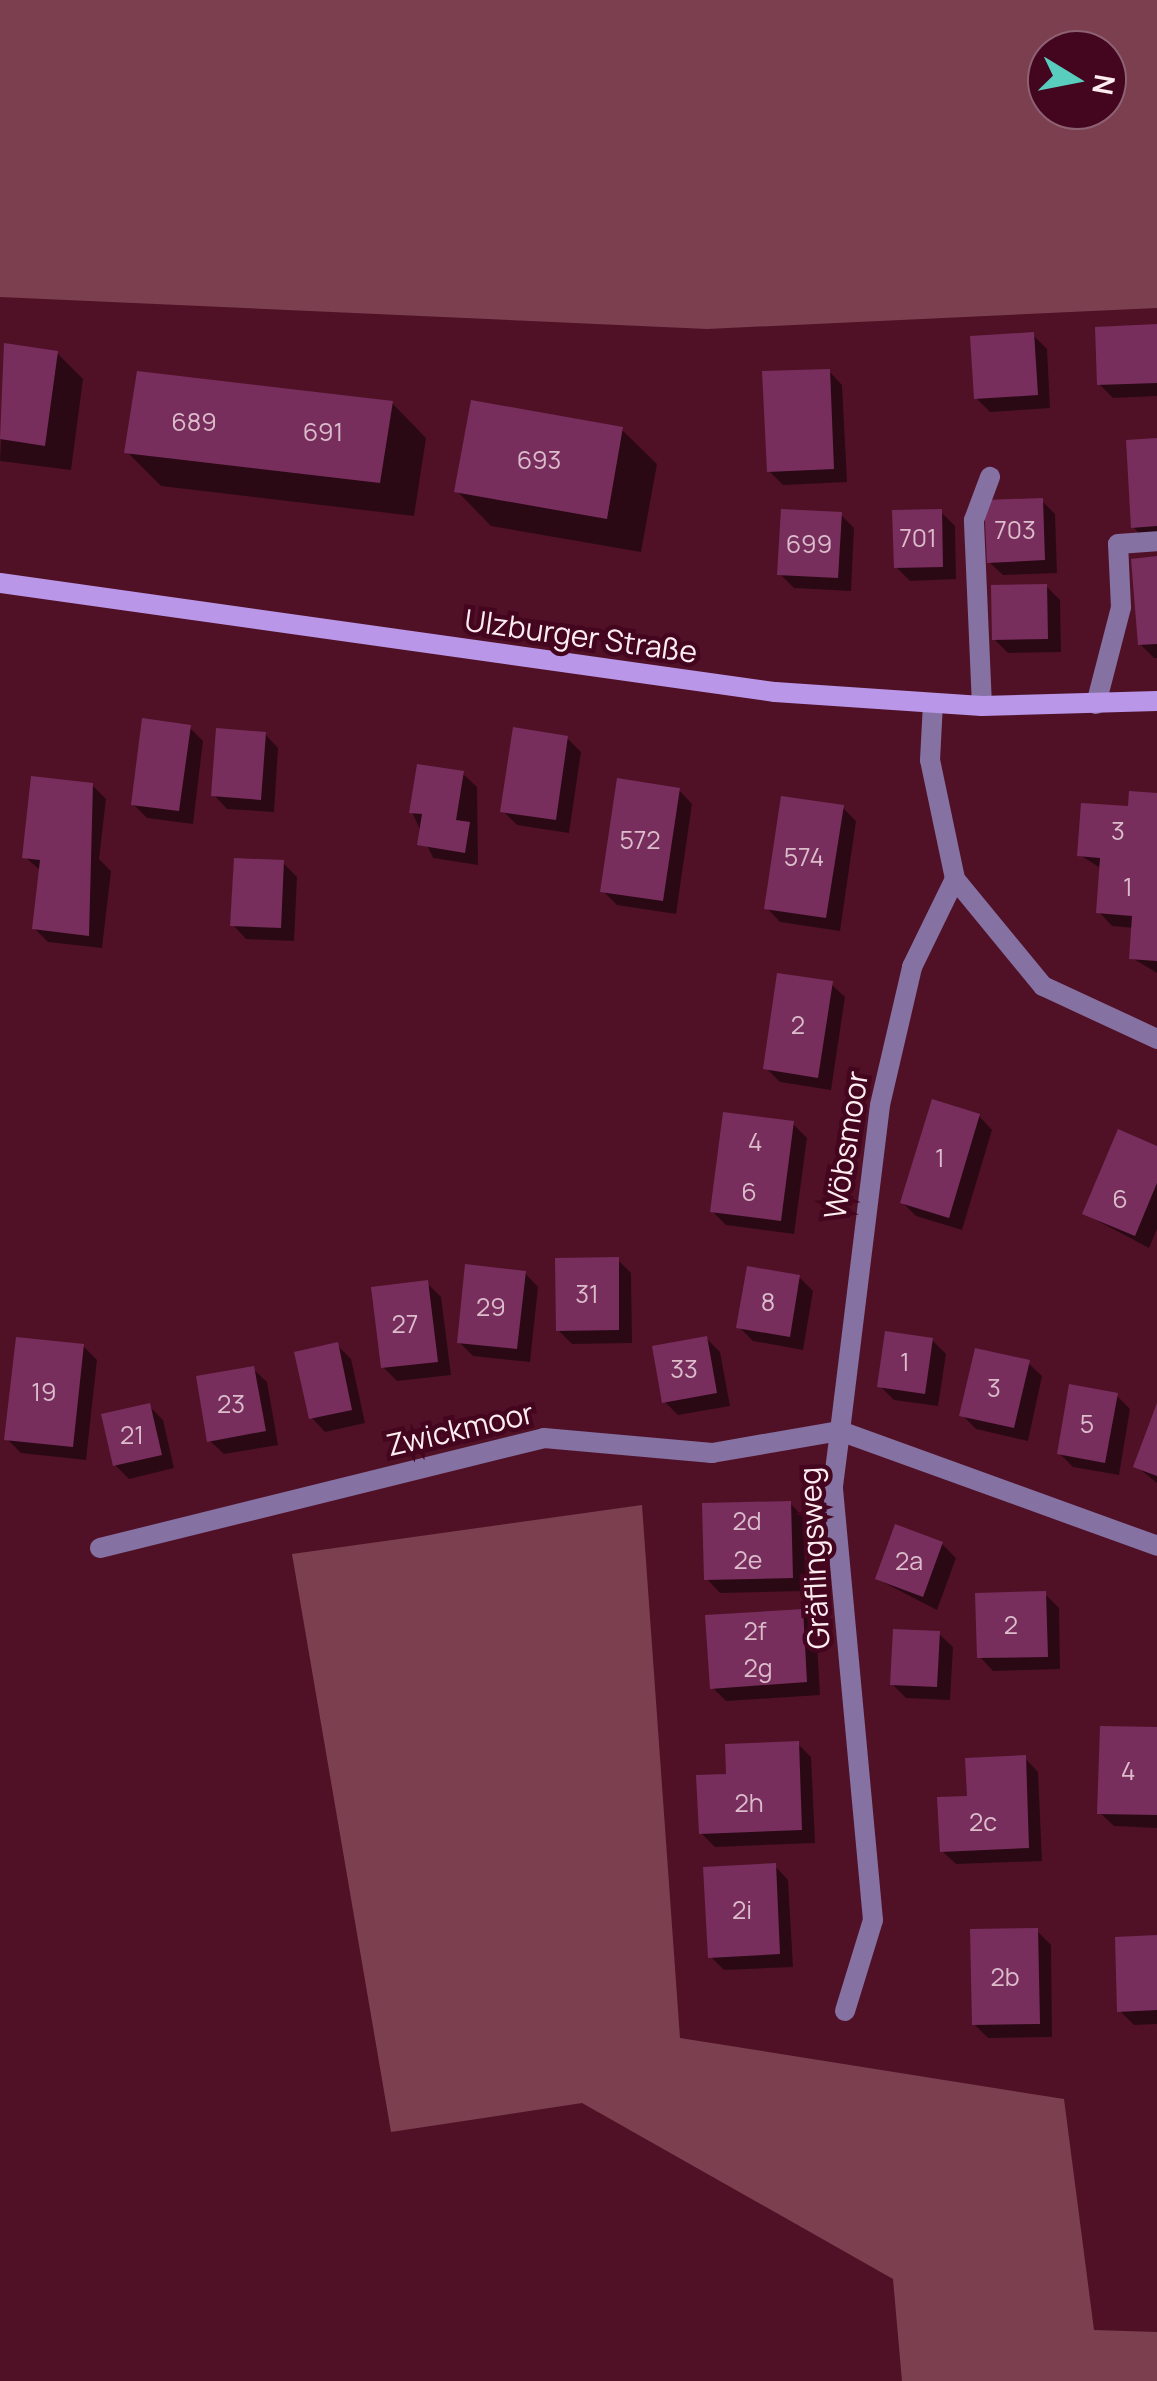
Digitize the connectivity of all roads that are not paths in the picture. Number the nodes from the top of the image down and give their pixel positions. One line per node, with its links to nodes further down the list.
1 (990, 477): 7 (street)
2 (1157, 541): 6 (street)
3 (0, 584): 5 (main road, Ulzburger Straße)
4 (1157, 701): 6 (main road, Ulzburger Straße)
5 (933, 704): 7 (main road, Ulzburger Straße); 8 (street)
6 (1096, 704): 7 (main road, Ulzburger Straße)
7 (982, 706)
8 (955, 880): 9 (street); 10 (street, Wöbsmoor)
9 (1157, 1039)
10 (840, 1431): 11 (street, Gräflingsweg); 12 (street, Zwickmoor); 13 (street, Gräflingsweg)
11 (1157, 1546)
12 (100, 1548)
13 (844, 2012)

